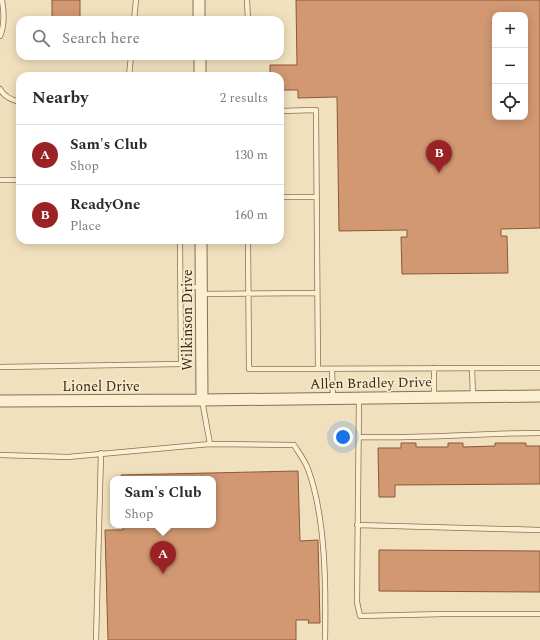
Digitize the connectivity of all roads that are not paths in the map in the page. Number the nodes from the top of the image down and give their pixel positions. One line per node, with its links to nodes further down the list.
1 (2, 0): 8 (lane)
2 (136, 0): 5 (lane)
3 (199, 0): 6 (street)
4 (247, 0): 7 (lane)
5 (134, 16)
6 (200, 16)
7 (248, 16)
8 (0, 36)
9 (131, 60): 11 (lane)
10 (200, 60): 12 (street)
11 (129, 72)
12 (200, 72)
13 (0, 89): 14 (lane)
14 (16, 101)
15 (284, 111): 19 (lane)
16 (0, 180): 17 (lane)
17 (16, 180)
18 (284, 197): 19 (lane)
19 (316, 197): 26 (lane)
20 (180, 244): 23 (lane)
21 (201, 244): 24 (street, Wilkinson Drive)
22 (248, 244): 25 (lane)
23 (180, 287): 24 (lane); 27 (lane)
24 (202, 290): 25 (lane); 38 (street, Wilkinson Drive)
25 (249, 293): 26 (lane); 31 (lane)
26 (317, 293): 31 (lane)
27 (0, 367)
28 (434, 368): 29 (lane); 32 (lane); 34 (lane)
29 (472, 368): 30 (lane); 35 (lane)
30 (540, 368)
31 (318, 369): 32 (lane)
32 (332, 369): 37 (lane)
33 (540, 396): 35 (street, Allen Bradley Drive)
34 (434, 397): 35 (street, Allen Bradley Drive); 36 (street, Allen Bradley Drive)
35 (473, 397)
36 (360, 398): 37 (street, Allen Bradley Drive); 41 (lane)
37 (333, 399): 38 (street, Allen Bradley Drive)
38 (202, 400): 39 (street, Lionel Drive); 42 (lane)
39 (0, 401)
40 (540, 433): 41 (lane)
41 (359, 437): 45 (lane)
42 (210, 444): 43 (lane); 49 (lane)
43 (101, 453): 44 (lane); 48 (lane)
44 (0, 456)
45 (357, 525): 46 (lane); 47 (lane)
46 (540, 530)
47 (540, 614)
48 (96, 640)
49 (326, 640)

